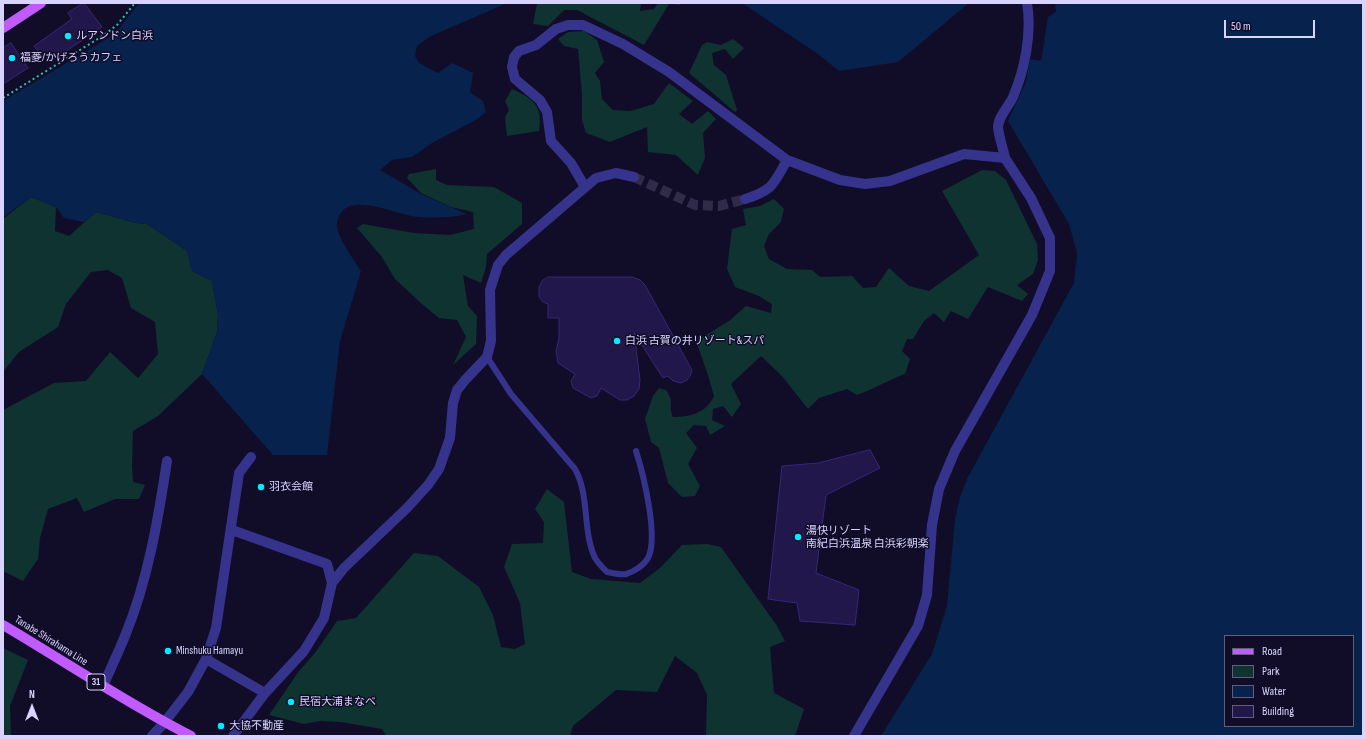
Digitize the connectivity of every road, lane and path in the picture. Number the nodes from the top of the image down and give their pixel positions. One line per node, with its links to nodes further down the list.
1 (41, 3): 4 (main road)
2 (135, 3): 5 (path)
3 (1027, 3): 6 (street)
4 (3, 28)
5 (3, 98)
6 (1006, 158): 7 (street); 25 (street)
7 (787, 160): 9 (street); 10 (street)
8 (634, 177): 9 (street)
9 (585, 187): 11 (street)
10 (745, 199)
11 (487, 357): 12 (lane); 16 (street)
12 (636, 451)
13 (251, 457): 15 (street)
14 (167, 461): 19 (street)
15 (232, 530): 16 (street); 18 (street)
16 (332, 583): 20 (street)
17 (3, 625): 19 (main road, Tanabe Shirahama Line / 31)
18 (206, 659): 20 (street); 21 (street)
19 (103, 686): 21 (main road, Tanabe Shirahama Line / 31)
20 (265, 693): 24 (street)
21 (164, 722): 22 (street); 23 (main road, Tanabe Shirahama Line / 31)
22 (152, 736)
23 (191, 736)
24 (234, 736)
25 (854, 736)

